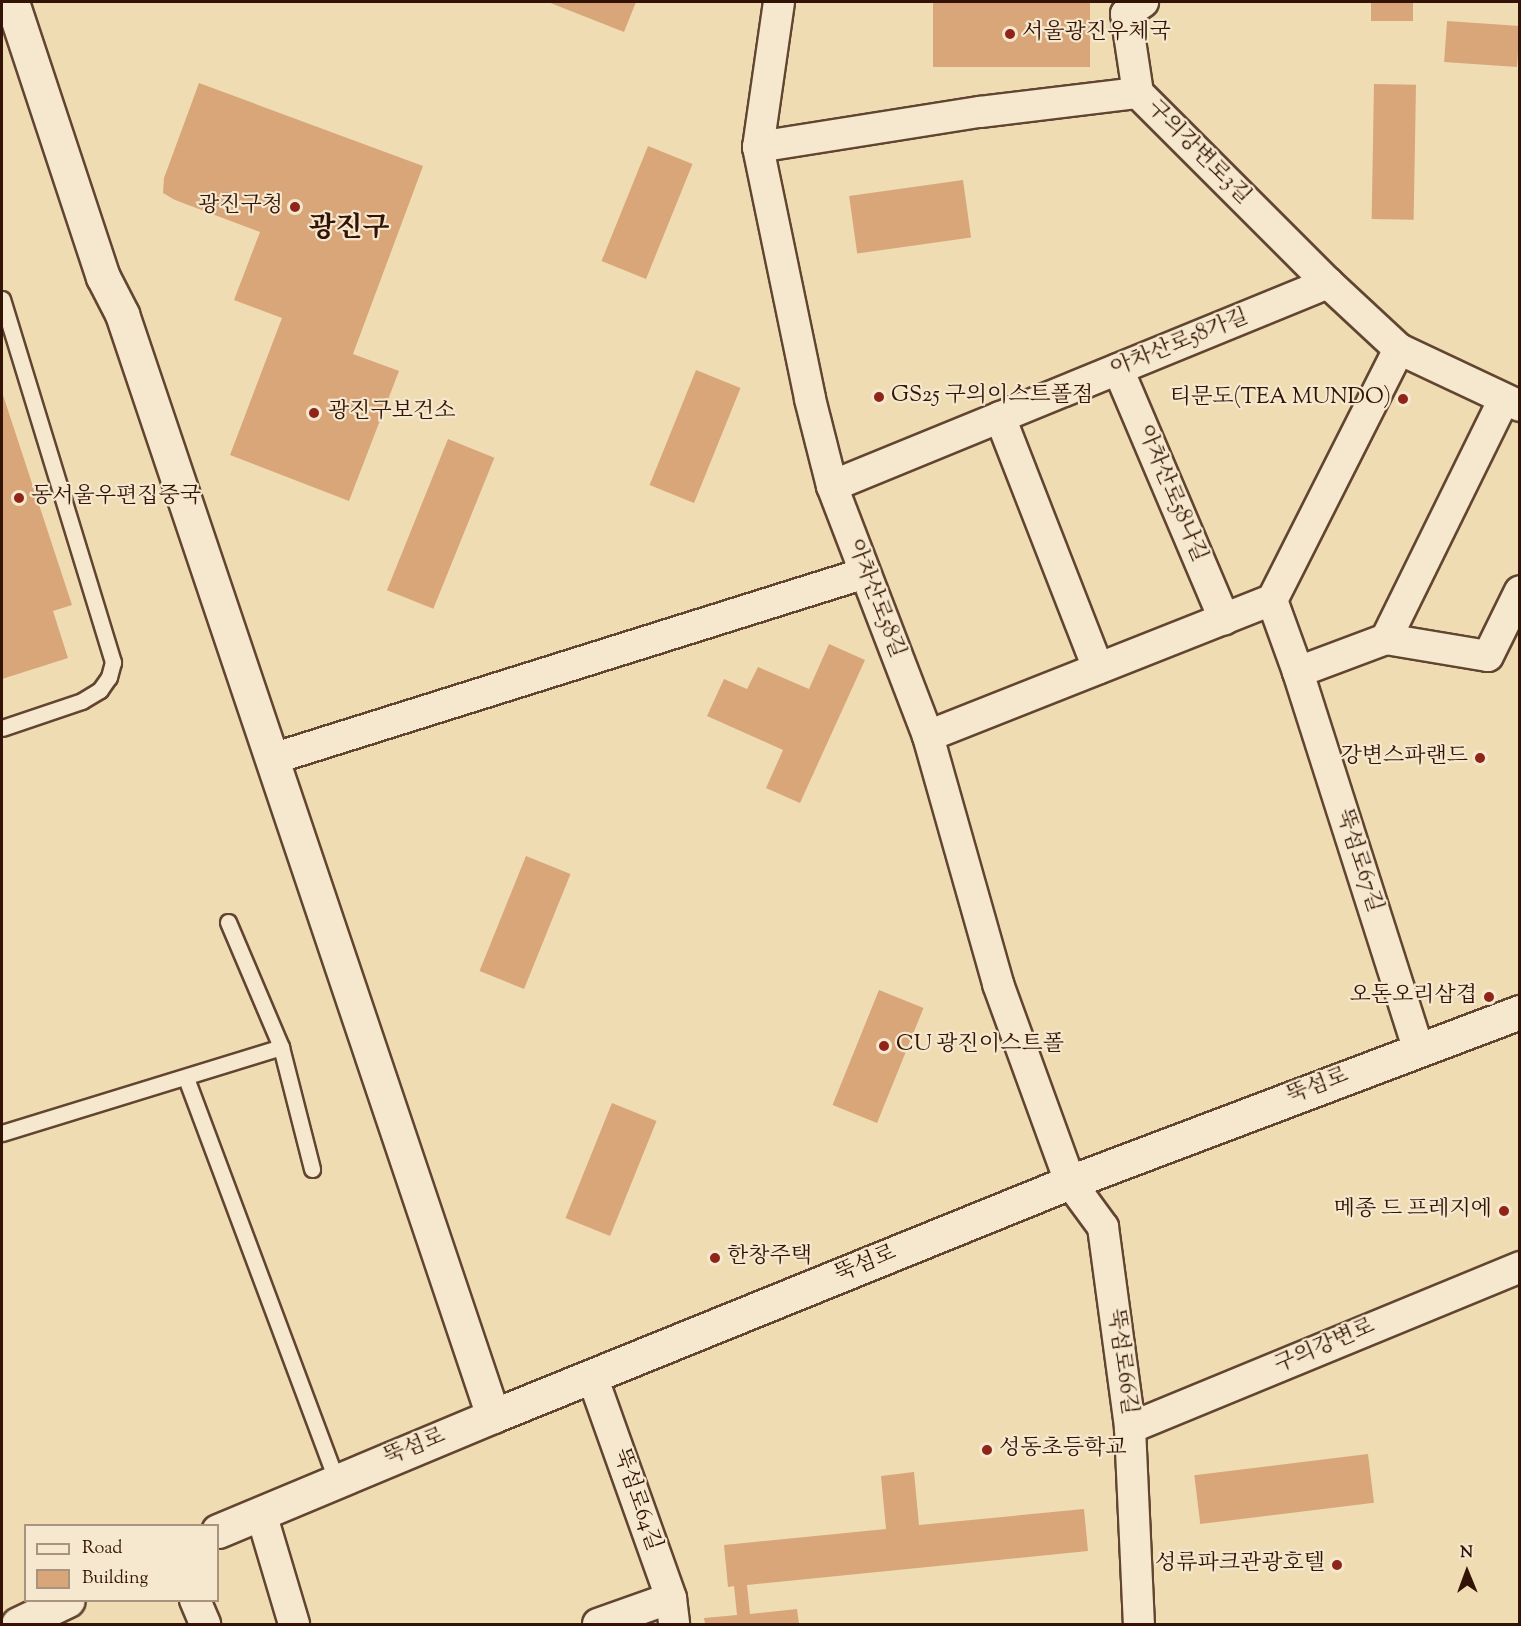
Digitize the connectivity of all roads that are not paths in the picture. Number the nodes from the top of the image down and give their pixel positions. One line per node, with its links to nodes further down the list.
1 (12, 2): 22 (street)
2 (779, 2): 5 (street, 아차산로58길)
3 (1143, 2): 4 (street)
4 (1138, 93): 5 (street, 구의강변로3길); 6 (street, 구의강변로3길)
5 (758, 147): 12 (street, 아차산로58길)
6 (1328, 283): 8 (street, 구의강변로3길); 9 (street, 아차산로58가길)
7 (2, 299): 20 (lane)
8 (1399, 349): 10 (street, 구의강변로3길); 15 (street)
9 (1118, 369): 11 (street, 아차산로58가길); 16 (street, 아차산로58나길)
10 (1512, 403): 17 (street, 구의강변로3길)
11 (1000, 417): 12 (street, 아차산로58가길); 18 (street)
12 (832, 486): 13 (street, 아차산로58길)
13 (865, 573): 21 (street, 아차산로58길); 22 (street)
14 (1520, 591): 17 (street)
15 (1272, 600): 16 (street); 19 (street, 뚝섬로67길)
16 (1224, 619): 18 (street)
17 (1386, 639): 19 (street)
18 (1098, 669): 21 (street)
19 (1298, 672): 26 (street, 뚝섬로67길)
20 (2, 728)
21 (928, 736): 30 (street, 아차산로58길)
22 (272, 759): 33 (street)
23 (228, 922): 25 (lane)
24 (1520, 1012): 26 (street, 뚝섬로)
25 (281, 1047): 27 (lane); 29 (lane)
26 (1418, 1049): 30 (street, 뚝섬로)
27 (186, 1078): 28 (lane); 35 (lane)
28 (2, 1132)
29 (312, 1169)
30 (1070, 1182): 32 (street, 뚝섬로); 34 (street, 뚝섬로66길)
31 (1520, 1266): 34 (street, 구의강변로)
32 (592, 1376): 33 (street, 뚝섬로); 40 (street, 뚝섬로64길)
33 (493, 1416): 35 (street, 뚝섬로)
34 (1130, 1428): 45 (street, 뚝섬로66길)
35 (336, 1480): 36 (street, 뚝섬로)
36 (261, 1513): 37 (street, 뚝섬로); 43 (street)
37 (219, 1532)
38 (64, 1602): 41 (street)
39 (196, 1602): 42 (street)
40 (672, 1611): 44 (street)
41 (18, 1624)
42 (205, 1624)
43 (294, 1624)
44 (598, 1624)
45 (1139, 1624)

